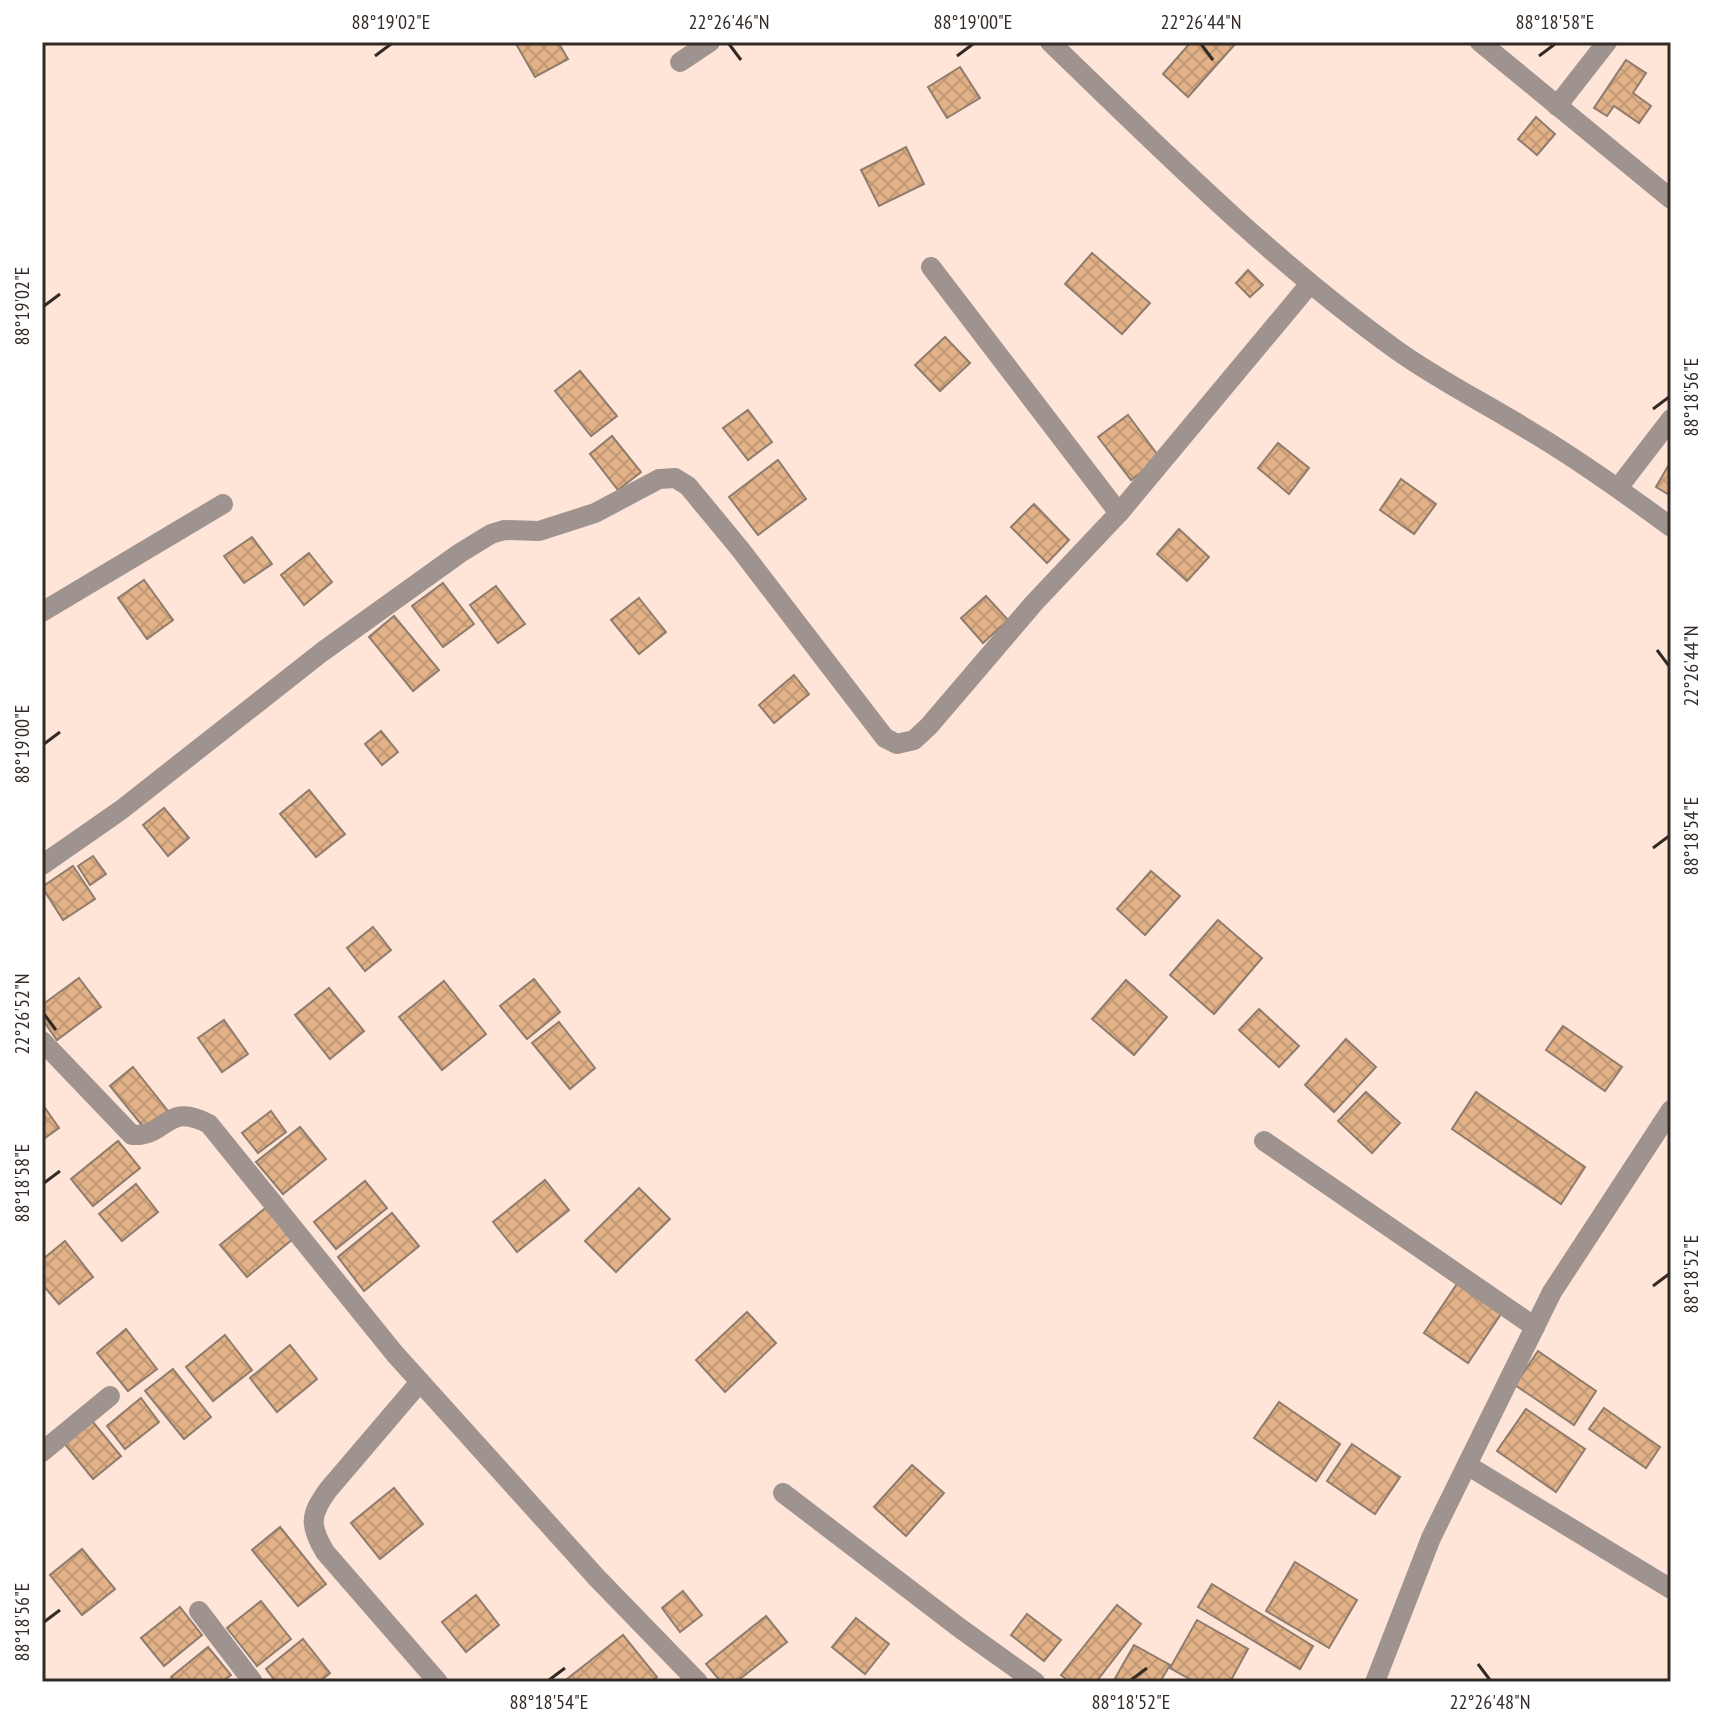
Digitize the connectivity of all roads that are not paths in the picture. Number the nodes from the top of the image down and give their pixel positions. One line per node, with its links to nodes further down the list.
1 (710, 42): 5 (street)
2 (1050, 42): 9 (street)
3 (1480, 42): 6 (street)
4 (1607, 42): 6 (street)
5 (680, 62)
6 (1557, 106): 7 (street)
7 (1671, 199)
8 (931, 267): 13 (street)
9 (1309, 285): 11 (street); 13 (street)
10 (1671, 419): 11 (street)
11 (1618, 488): 14 (street)
12 (223, 504): 15 (street)
13 (1119, 513): 16 (street)
14 (1671, 527)
15 (42, 612)
16 (42, 865)
17 (42, 1041): 21 (street)
18 (1671, 1110): 20 (street)
19 (1264, 1141): 20 (street)
20 (1535, 1327): 24 (street)
21 (420, 1382): 29 (street); 30 (street)
22 (110, 1396): 23 (street)
23 (42, 1452)
24 (1467, 1465): 26 (street); 32 (street)
25 (783, 1493): 31 (street)
26 (1671, 1589)
27 (199, 1611): 28 (street)
28 (253, 1682)
29 (438, 1682)
30 (698, 1682)
31 (1035, 1682)
32 (1375, 1682)

